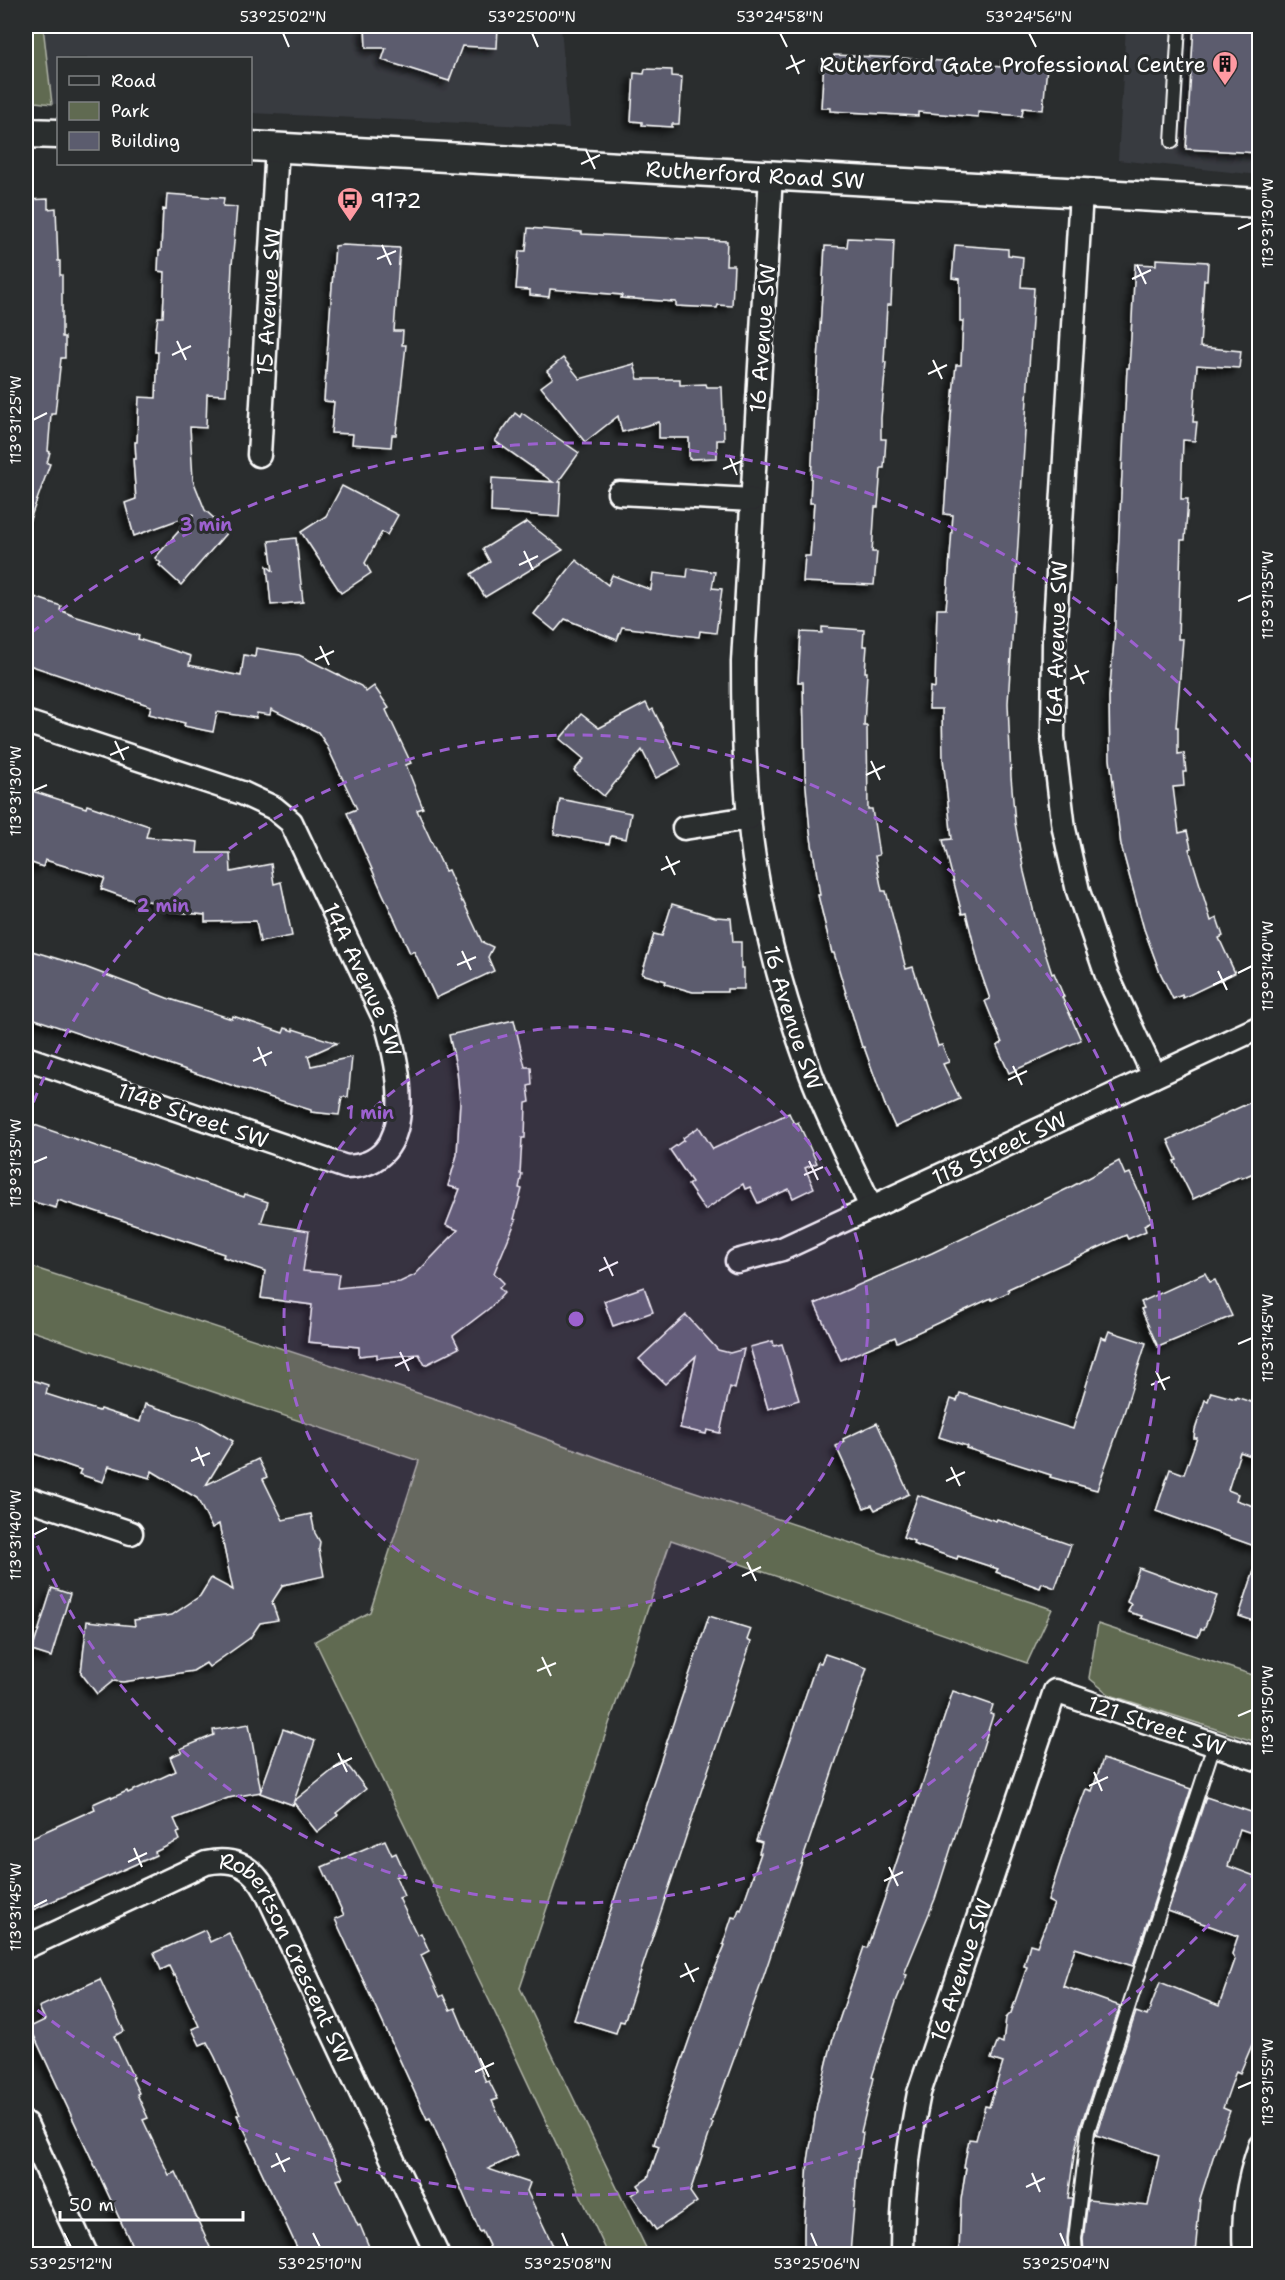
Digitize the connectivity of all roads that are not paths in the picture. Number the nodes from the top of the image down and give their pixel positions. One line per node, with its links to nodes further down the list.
1 (1179, 26): 4 (lane)
2 (26, 133): 3 (street)
3 (57, 134)
4 (1172, 142)
5 (264, 147): 6 (street, Rutherford Road SW); 9 (street, 15 Avenue SW)
6 (771, 175): 7 (street, Rutherford Road SW); 11 (street, 16 Avenue SW)
7 (1081, 193): 8 (street, Rutherford Road SW); 17 (street, 16A Avenue SW)
8 (1260, 203)
9 (259, 455)
10 (619, 493): 11 (street)
11 (752, 500): 13 (street, 16 Avenue SW)
12 (26, 722): 18 (street, 14A Avenue SW)
13 (749, 818): 14 (street); 19 (street, 16 Avenue SW)
14 (684, 828)
15 (1260, 1028): 17 (street, 118 Street SW)
16 (26, 1058): 18 (street, 114B Street SW)
17 (1154, 1076): 19 (street, 118 Street SW)
18 (362, 1166)
19 (871, 1207): 20 (street, 118 Street SW)
20 (737, 1261)
21 (26, 1498): 22 (street)
22 (131, 1533)
23 (1055, 1690): 24 (street, 121 Street SW); 31 (street, 16 Avenue SW)
24 (1214, 1745): 25 (street, 121 Street SW); 32 (lane)
25 (1260, 1760)
26 (26, 1947): 30 (street, Robertson Crescent SW)
27 (26, 2124): 29 (street)
28 (1260, 2146): 33 (street)
29 (86, 2254)
30 (437, 2254)
31 (902, 2254)
32 (1076, 2254)
33 (1245, 2254)

